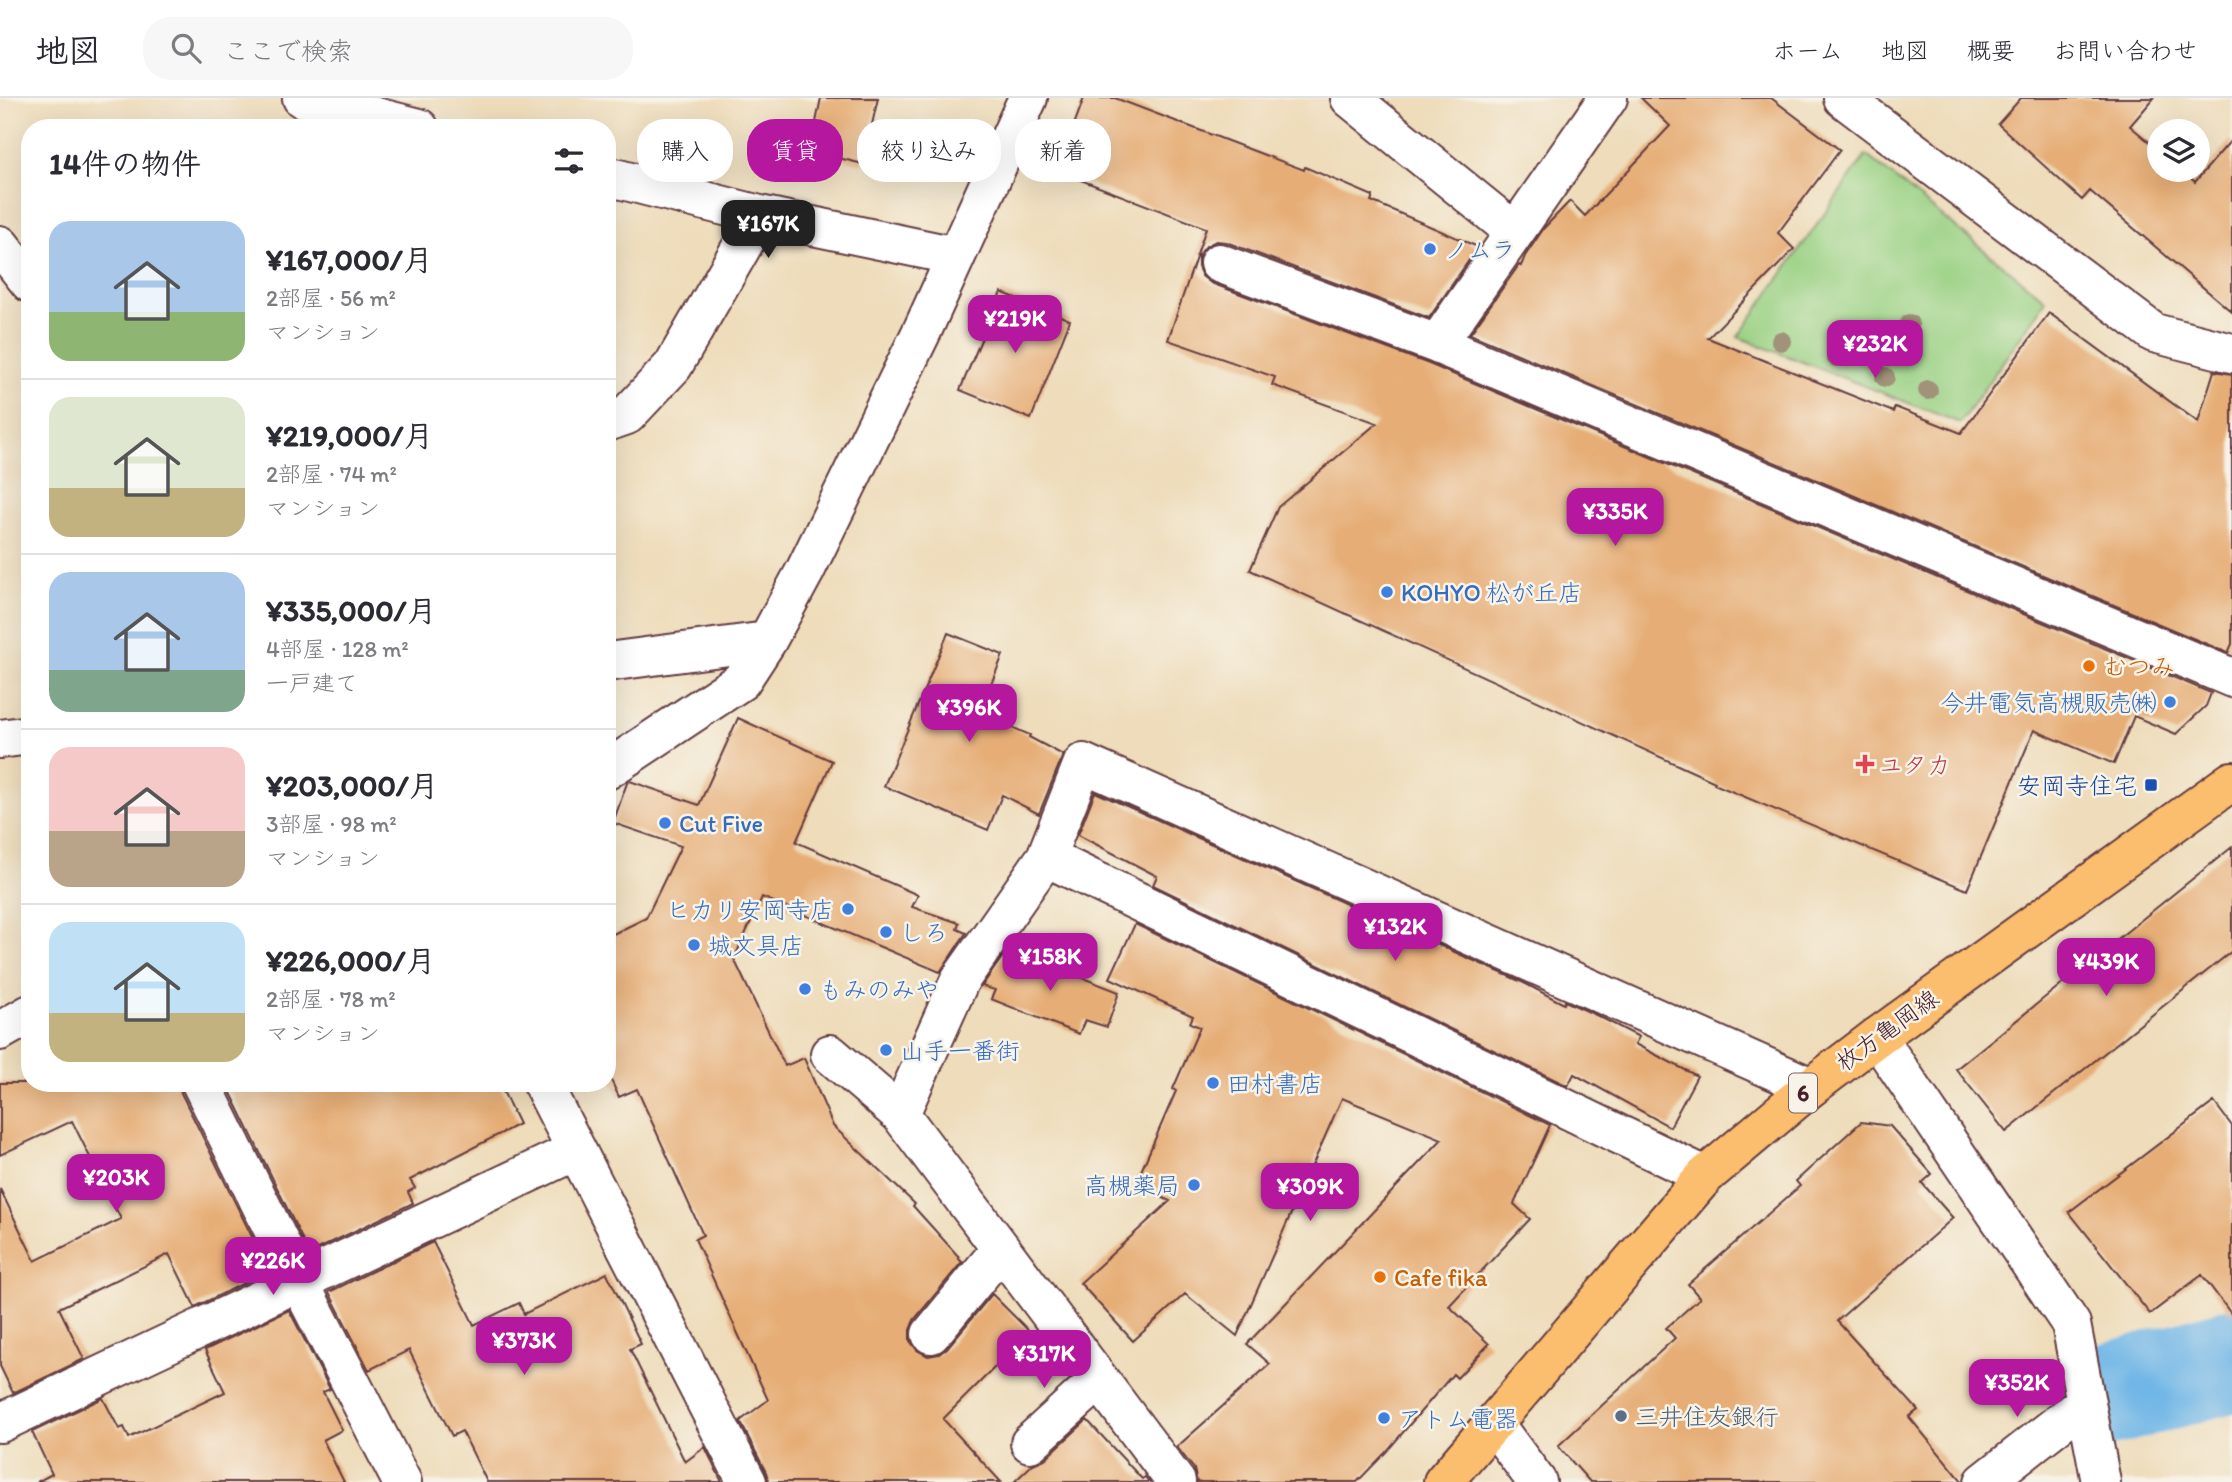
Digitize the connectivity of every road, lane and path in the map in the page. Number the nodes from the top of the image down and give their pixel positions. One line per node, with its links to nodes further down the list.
1 (302, 98): 6 (street)
2 (1028, 98): 11 (street)
3 (1608, 98): 9 (street)
4 (1843, 98): 15 (street)
5 (1345, 99): 9 (street)
6 (384, 119)
7 (616, 178): 8 (street)
8 (760, 215): 11 (street); 16 (street)
9 (1515, 232): 14 (street)
10 (0, 245): 13 (street)
11 (956, 257): 17 (street)
12 (1219, 263): 14 (street)
13 (21, 272)
14 (1437, 344): 19 (street)
15 (2232, 353)
16 (616, 419)
17 (767, 641): 18 (street); 22 (street)
18 (616, 661)
19 (2232, 678)
20 (21, 736): 21 (street)
21 (0, 739)
22 (616, 764)
23 (2232, 781): 27 (main road, 枚方亀岡線 / 6)
24 (1046, 858): 29 (street); 32 (street); 34 (street)
25 (21, 1019): 26 (street)
26 (0, 1031)
27 (1877, 1037): 29 (main road, 枚方亀岡線 / 6); 39 (street)
28 (830, 1054): 32 (street)
29 (1811, 1087): 34 (main road, 枚方亀岡線 / 6)
30 (205, 1092): 36 (street)
31 (546, 1092): 33 (street)
32 (900, 1114): 35 (street)
33 (576, 1151): 36 (street); 44 (street)
34 (1704, 1176): 41 (main road, 枚方亀岡線 / 6)
35 (1001, 1249): 37 (street); 38 (street)
36 (298, 1280): 40 (street); 43 (street)
37 (931, 1334)
38 (1099, 1380): 42 (street); 45 (street)
39 (2086, 1402): 48 (street); 49 (street)
40 (0, 1423)
41 (1494, 1424): 46 (main road, 枚方亀岡線 / 6); 47 (street)
42 (1030, 1443)
43 (402, 1482)
44 (747, 1482)
45 (1176, 1482)
46 (1443, 1482)
47 (1537, 1482)
48 (1984, 1482)
49 (2101, 1482)

